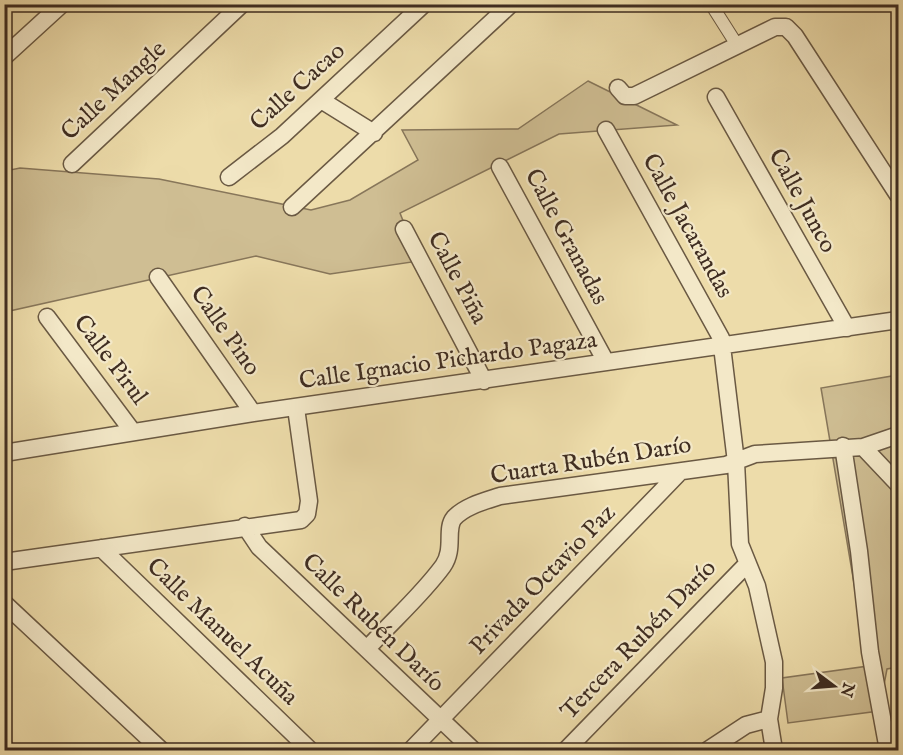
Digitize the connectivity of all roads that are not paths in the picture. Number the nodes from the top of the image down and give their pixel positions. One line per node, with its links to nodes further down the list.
1 (62, 4): 7 (street)
2 (242, 4): 13 (street, Calle Mangle)
3 (424, 4): 10 (street, Calle Cacao)
4 (512, 4): 12 (street)
5 (711, 4): 6 (street)
6 (737, 45): 8 (street); 16 (street)
7 (4, 57)
8 (618, 88)
9 (716, 97): 22 (street, Calle Junco)
10 (321, 100): 12 (street); 15 (street, Calle Cacao)
11 (606, 130): 23 (street, Calle Jacarandas)
12 (374, 133): 17 (street)
13 (72, 164)
14 (500, 167): 24 (street, Calle Granadas)
15 (229, 177)
16 (898, 195)
17 (292, 207)
18 (404, 229): 25 (street, Calle Piña)
19 (158, 277): 27 (street, Calle Pino)
20 (47, 317): 28 (street, Calle Pirul)
21 (898, 320): 22 (street, Calle Ignacio Pichardo Pagaza)
22 (847, 328): 23 (street, Calle Ignacio Pichardo Pagaza)
23 (723, 346): 24 (street, Calle Ignacio Pichardo Pagaza); 33 (street, Calle Jacarandas)
24 (606, 362): 25 (street, Calle Ignacio Pichardo Pagaza)
25 (484, 381): 26 (street, Calle Ignacio Pichardo Pagaza)
26 (296, 408): 27 (street, Calle Ignacio Pichardo Pagaza); 36 (street)
27 (253, 413): 28 (street, Calle Ignacio Pichardo Pagaza)
28 (133, 432): 32 (street, Calle Ignacio Pichardo Pagaza)
29 (898, 435): 31 (street, Cuarta Rubén Darío)
30 (843, 446): 31 (street, Cuarta Rubén Darío); 33 (street, Cuarta Rubén Darío); 51 (street)
31 (863, 447): 35 (street)
32 (6, 450)
33 (736, 462): 34 (street, Cuarta Rubén Darío); 39 (street, Calle Jacarandas)
34 (679, 473): 41 (street, Cuarta Rubén Darío); 43 (street, Privada Octavio Paz)
35 (898, 484)
36 (245, 526): 37 (street); 41 (street, Calle Rubén Darío)
37 (101, 548): 38 (street); 45 (street, Calle Manuel Acuña)
38 (4, 562)
39 (747, 564): 42 (street, Calle Jacarandas); 48 (street, Tercera Rubén Darío)
40 (4, 603): 44 (street)
41 (367, 648): 43 (street, Calle Rubén Darío)
42 (770, 719): 49 (street); 50 (street, Calle Jacarandas)
43 (441, 720): 46 (street, Privada Octavio Paz); 47 (street, Calle Rubén Darío)
44 (161, 750)
45 (309, 750)
46 (411, 750)
47 (473, 750)
48 (566, 750)
49 (708, 750)
50 (774, 750)
51 (888, 750)

